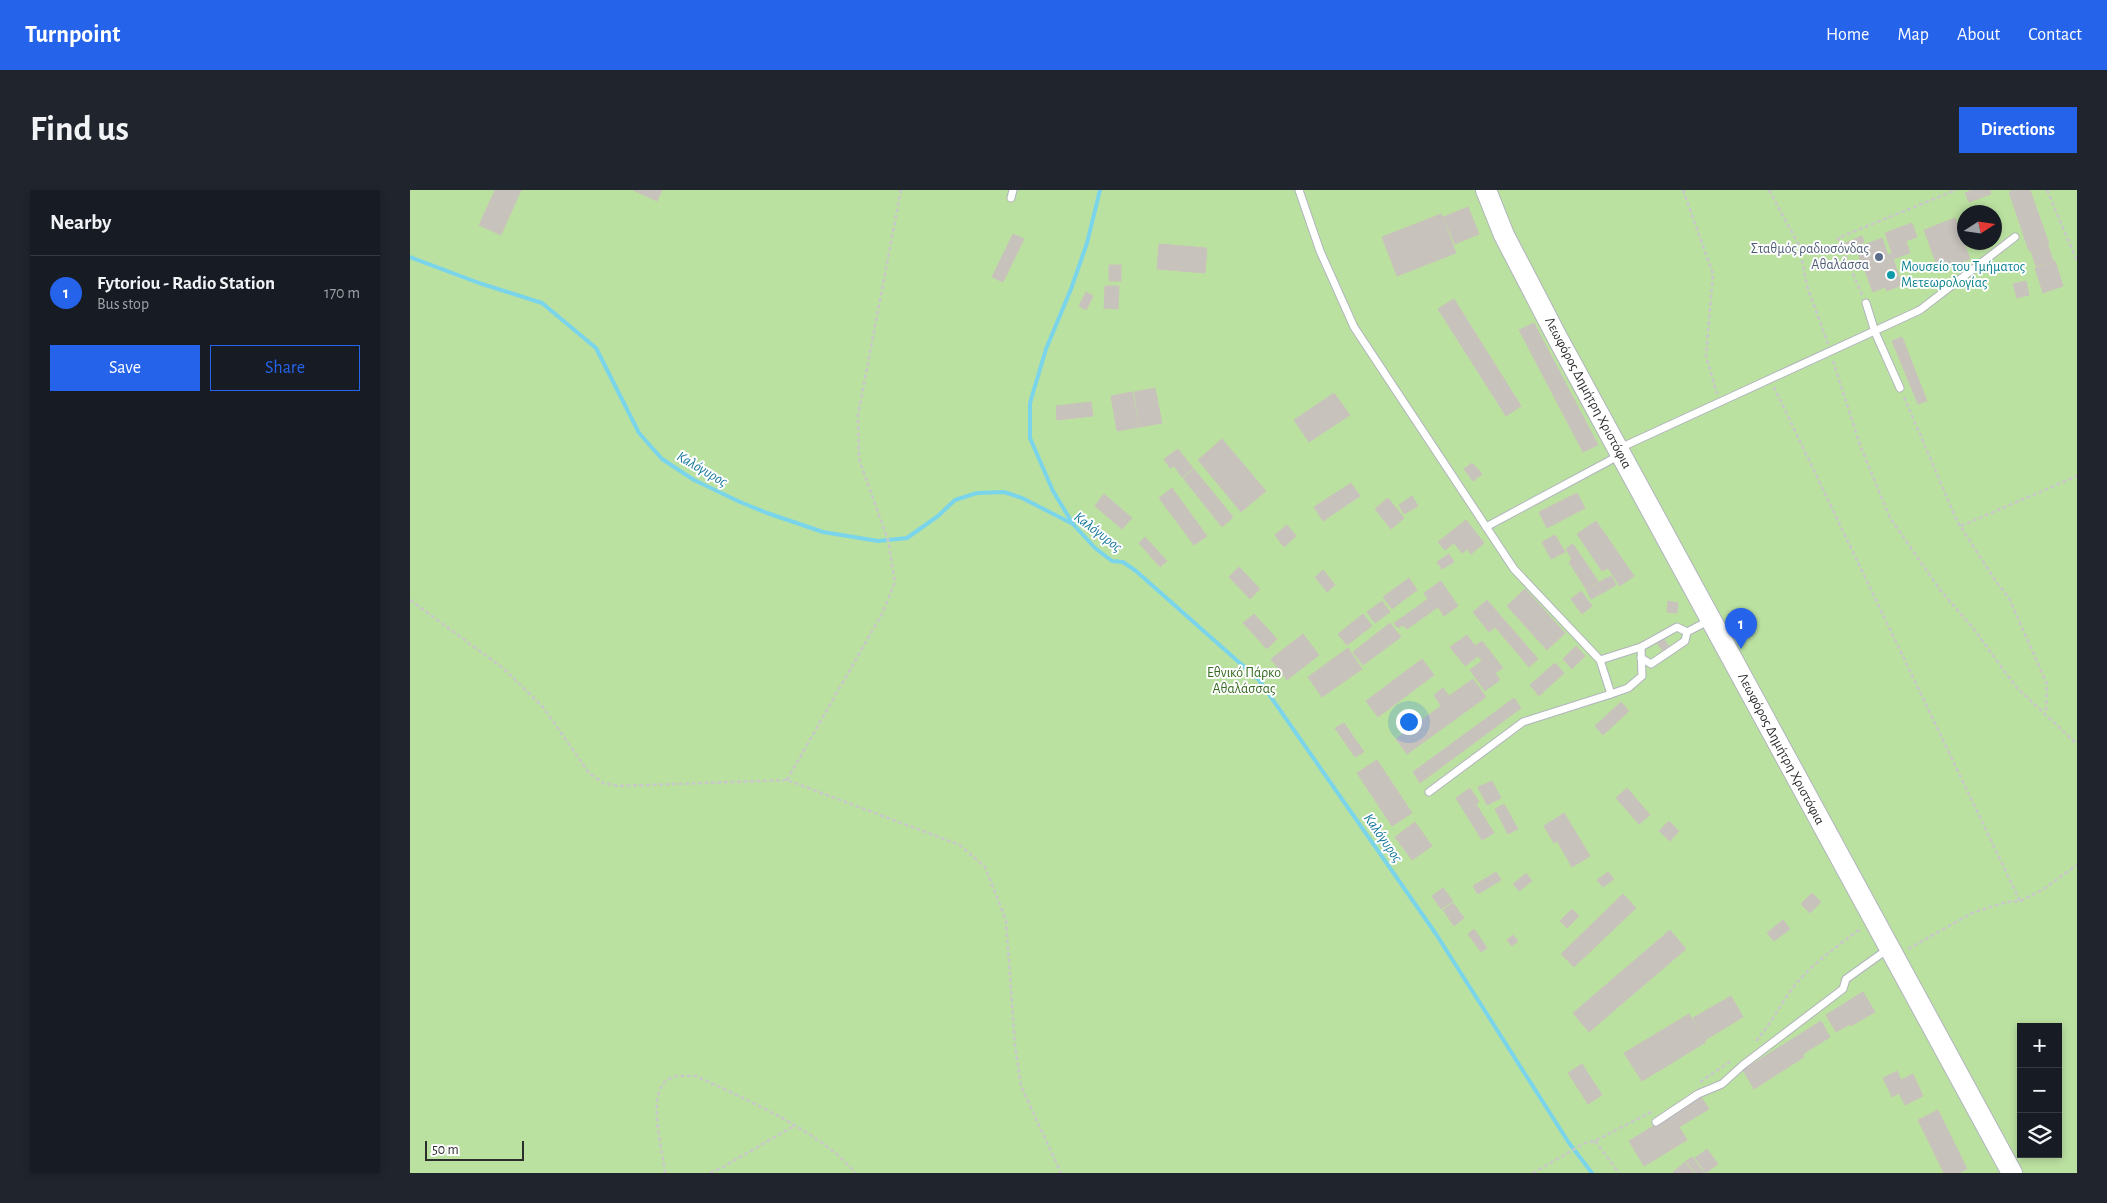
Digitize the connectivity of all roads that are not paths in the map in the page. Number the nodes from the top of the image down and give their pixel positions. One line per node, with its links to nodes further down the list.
1 (1013, 190): 4 (lane)
2 (1299, 190): 10 (lane)
3 (1486, 190): 9 (main road, Λεωφόρος Δημήτρη Χριστόφια)
4 (1011, 198)
5 (2015, 237): 7 (lane)
6 (1866, 303): 7 (lane)
7 (1875, 332): 8 (lane); 9 (lane)
8 (1900, 388)
9 (1619, 452): 10 (lane); 11 (main road, Λεωφόρος Δημήτρη Χριστόφια)
10 (1486, 527): 15 (lane)
11 (1711, 620): 12 (lane); 18 (main road, Λεωφόρος Δημήτρη Χριστόφια)
12 (1687, 632): 13 (lane); 14 (lane)
13 (1641, 647): 14 (lane); 15 (lane)
14 (1641, 658): 16 (lane)
15 (1600, 660): 16 (lane)
16 (1611, 694): 17 (lane)
17 (1429, 792)
18 (1891, 953): 19 (lane); 20 (main road, Λεωφόρος Δημήτρη Χριστόφια)
19 (1656, 1122)
20 (2012, 1173)

